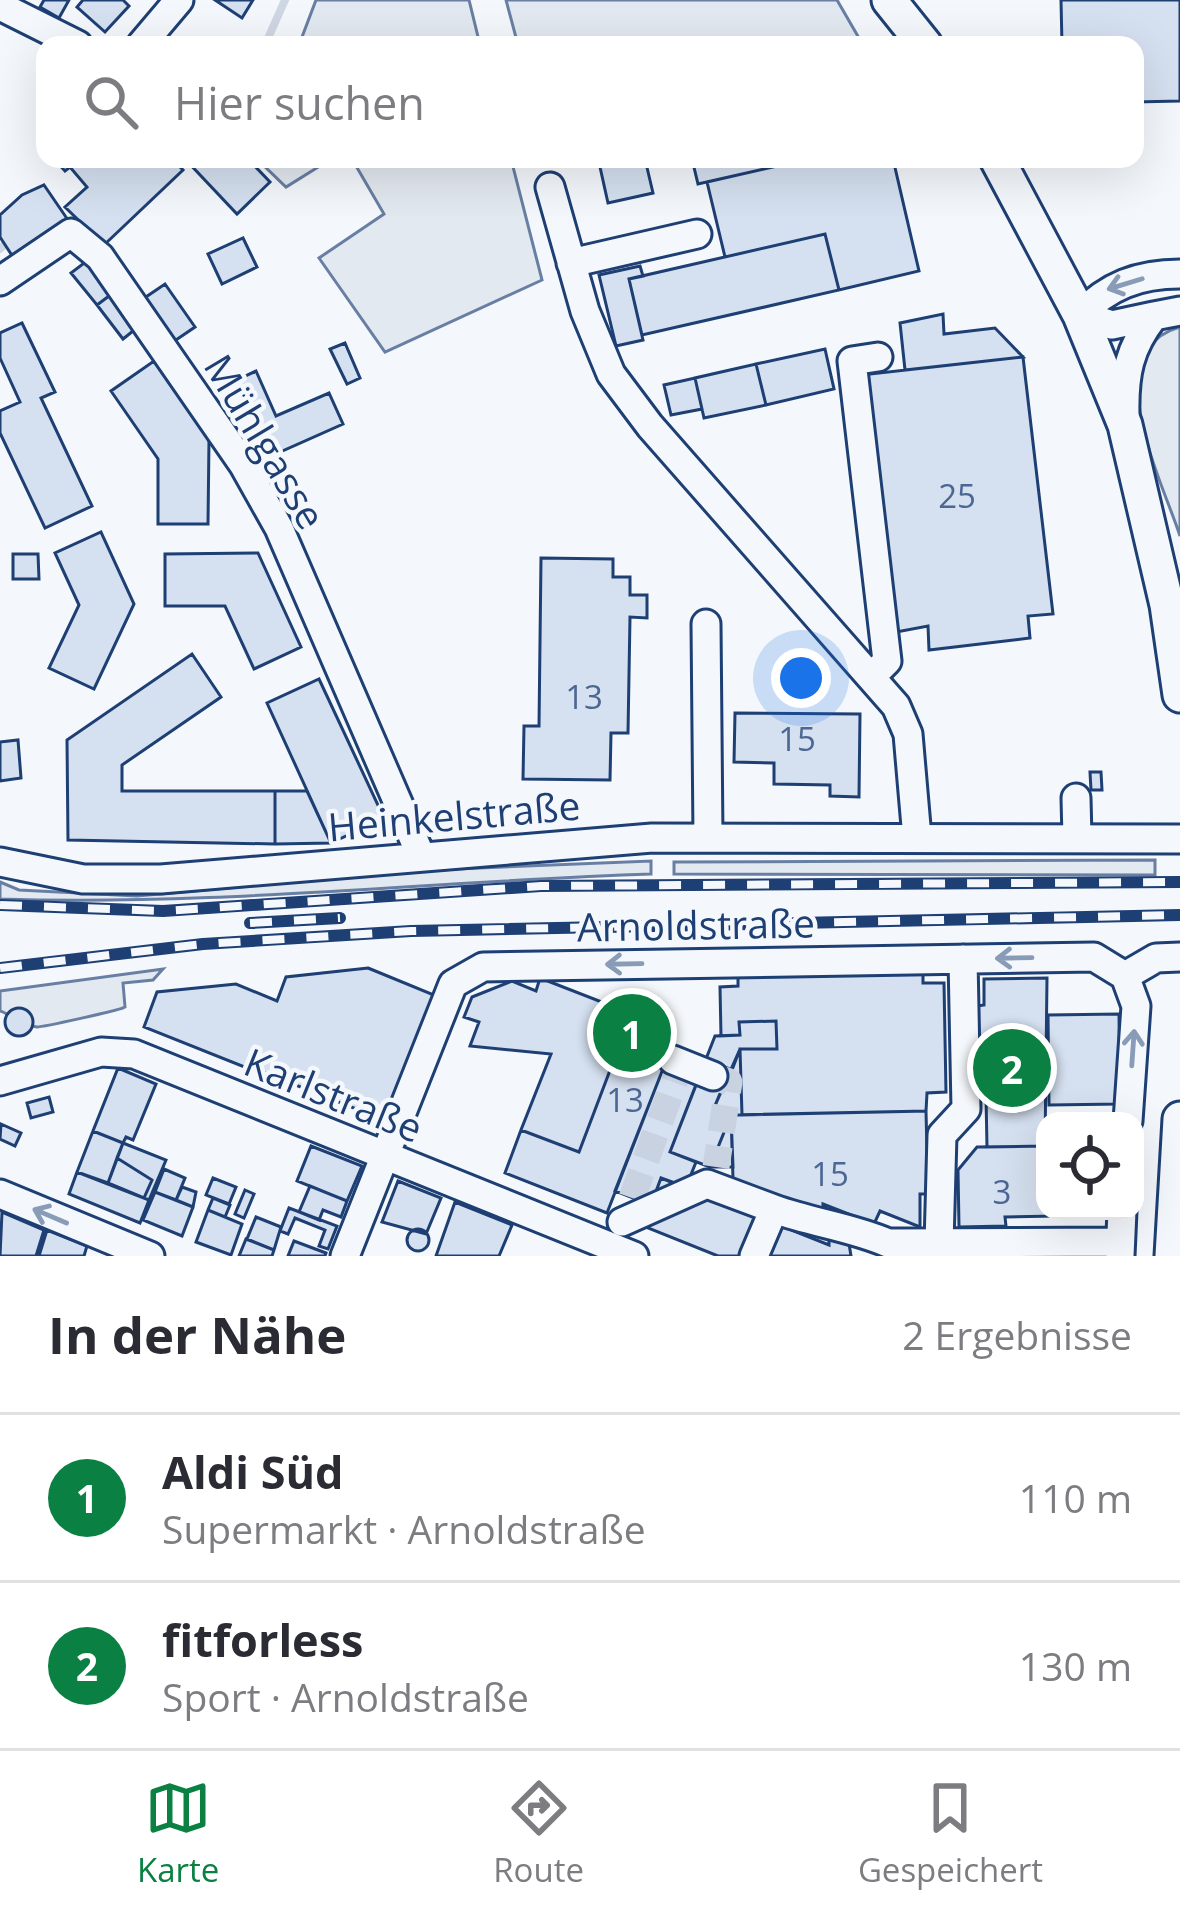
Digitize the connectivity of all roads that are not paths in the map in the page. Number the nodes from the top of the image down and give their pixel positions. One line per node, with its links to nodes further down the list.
1 (179, 0): 5 (street)
2 (892, 3): 6 (main road); 7 (main road)
3 (0, 6): 4 (street)
4 (60, 36)
5 (149, 36)
6 (907, 36)
7 (918, 36)
8 (985, 168): 19 (main road)
9 (1002, 168): 16 (main road)
10 (550, 187): 12 (street)
11 (697, 234): 12 (street)
12 (571, 263): 21 (street)
13 (1180, 274): 16 (street, one-way to 16)
14 (0, 281): 28 (street, Mühlgasse)
15 (1167, 313): 16 (street); 18 (street)
16 (1080, 315): 18 (main road)
17 (878, 357): 21 (street)
18 (1125, 425): 19 (main road)
19 (1141, 505): 22 (main road)
20 (706, 624): 24 (street)
21 (872, 676): 25 (street)
22 (1180, 695)
23 (1076, 798): 26 (street)
24 (708, 838): 25 (street, Heinkelstraße); 28 (street, Heinkelstraße)
25 (916, 838): 26 (street, Heinkelstraße)
26 (1077, 838): 27 (street, Heinkelstraße)
27 (1180, 839)
28 (421, 856): 29 (street, Heinkelstraße)
29 (0, 862)
30 (1180, 957): 32 (street)
31 (963, 959): 32 (street, Arnoldstraße, one-way to 31); 38 (street, Arnoldstraße, one-way to 38); 42 (street)
32 (1125, 976): 36 (street, one-way to 32)
33 (672, 1056): 34 (street)
34 (713, 1076)
35 (0, 1081): 38 (street, Karlstraße)
36 (1129, 1112)
37 (1180, 1119): 47 (main road)
38 (386, 1157): 41 (street, Karlstraße); 45 (street, Arnoldstraße)
39 (0, 1194): 44 (street, one-way to 39)
40 (774, 1209): 41 (street); 42 (street); 46 (street)
41 (621, 1236)
42 (939, 1244): 43 (street)
43 (1120, 1249)
44 (150, 1256)
45 (345, 1256)
46 (754, 1256)
47 (1172, 1256)

